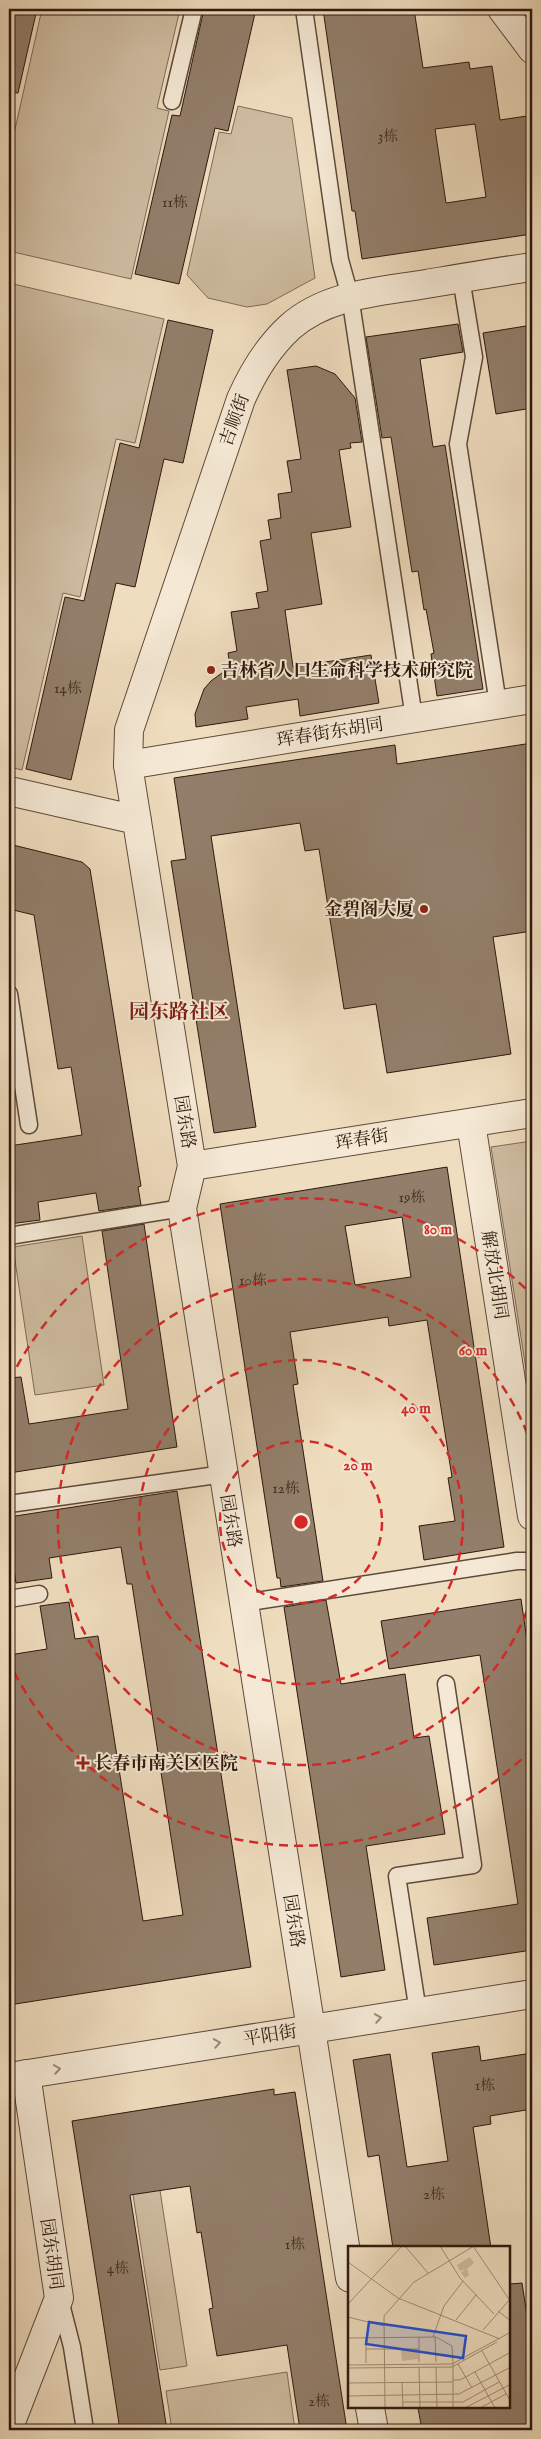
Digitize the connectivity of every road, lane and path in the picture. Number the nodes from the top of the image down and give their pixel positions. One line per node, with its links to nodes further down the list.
1 (194, 9): 5 (lane)
2 (304, 9): 8 (lane)
3 (502, 9): 4 (street)
4 (532, 49)
5 (172, 101)
6 (532, 267): 7 (street, 吉顺街)
7 (461, 278): 8 (street, 吉顺街); 10 (lane)
8 (350, 296): 11 (lane); 12 (street, 吉顺街)
9 (532, 699): 10 (street, 珲春街东胡同)
10 (498, 704): 11 (street, 珲春街东胡同)
11 (414, 718): 12 (street, 珲春街东胡同)
12 (128, 765): 14 (street, 园东路)
13 (9, 791): 14 (street)
14 (137, 820): 19 (street, 园东路)
15 (9, 994): 18 (lane)
16 (532, 1113): 17 (street, 珲春街)
17 (471, 1123): 19 (street, 珲春街); 24 (street, 解放北胡同)
18 (29, 1125)
19 (192, 1166): 20 (street, 园东路)
20 (182, 1208): 21 (lane); 22 (street, 园东路)
21 (9, 1236)
22 (224, 1474): 23 (lane); 28 (street, 园东路)
23 (9, 1504)
24 (532, 1516)
25 (532, 1561): 28 (lane)
26 (39, 1594): 27 (lane)
27 (9, 1599)
28 (244, 1603): 32 (street, 园东路)
29 (446, 1684): 31 (lane)
30 (532, 1994): 31 (street, 平阳街)
31 (418, 2012): 32 (street, 平阳街, one-way to 31)
32 (310, 2029): 33 (street, 平阳街, one-way to 32); 34 (street, 园东路)
33 (17, 2075): 35 (street, 园东胡同)
34 (348, 2266)
35 (59, 2298): 37 (street, 园东胡同); 38 (lane)
36 (370, 2409): 39 (street)
37 (9, 2427)
38 (85, 2430)
39 (374, 2430)

